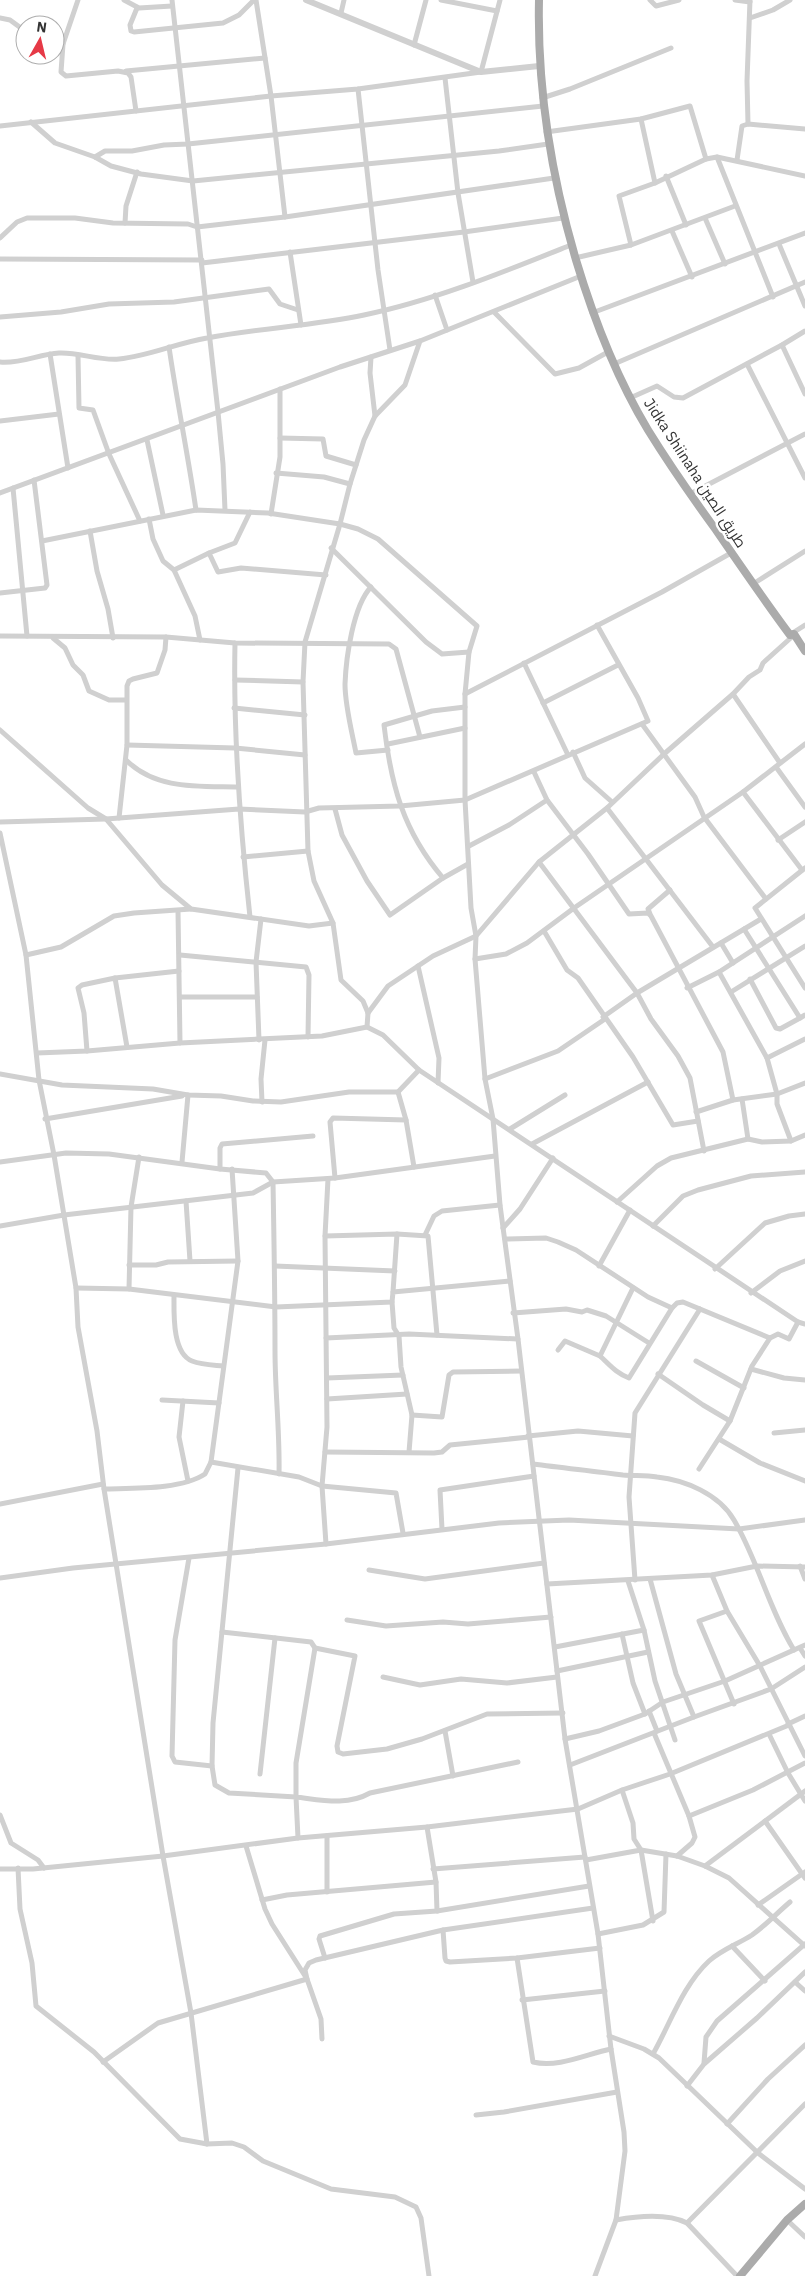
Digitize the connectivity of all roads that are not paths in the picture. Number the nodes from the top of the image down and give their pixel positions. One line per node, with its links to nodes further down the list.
1 (78, 0): 24 (street)
2 (124, 0): 17 (street)
3 (172, 0): 16 (street)
4 (255, 0): 23 (street); 27 (street)
5 (306, 0): 19 (street)
6 (344, 0): 19 (street)
7 (426, 0): 25 (street)
8 (441, 0): 18 (street)
9 (500, 0): 18 (street)
10 (539, 0): 30 (main road, Jidka Shiinaha طريق الصين)
11 (650, 0): 12 (street)
12 (679, 0)
13 (735, 0): 15 (street)
14 (790, 0): 21 (street)
15 (750, 1): 21 (street)
16 (172, 6): 17 (street); 23 (street)
17 (137, 8): 23 (street)
18 (497, 11): 32 (street)
19 (341, 13): 25 (street)
20 (0, 18): 22 (street)
21 (750, 18): 43 (street)
22 (15, 24)
23 (174, 28): 29 (street)
24 (65, 38)
25 (414, 45): 32 (street)
26 (671, 48): 36 (street)
27 (265, 58): 29 (street); 35 (street)
28 (62, 65): 31 (street)
29 (179, 66): 31 (street); 37 (street)
30 (539, 66): 32 (street); 36 (main road, Jidka Shiinaha طريق الصين)
31 (124, 71): 39 (street)
32 (480, 72): 33 (street)
33 (445, 78): 34 (street); 40 (street)
34 (358, 89): 35 (street); 45 (street)
35 (271, 96): 37 (street); 48 (street)
36 (542, 98): 38 (main road, Jidka Shiinaha طريق الصين)
37 (184, 106): 39 (street); 49 (street)
38 (543, 106): 40 (street); 47 (main road, Jidka Shiinaha طريق الصين)
39 (136, 111): 42 (street)
40 (450, 115): 45 (street); 51 (street)
41 (641, 119): 47 (street); 54 (street); 63 (street)
42 (31, 122): 44 (street); 52 (street)
43 (748, 124): 46 (street); 55 (street)
44 (0, 126)
45 (363, 126): 48 (street); 56 (street)
46 (805, 129)
47 (546, 132): 50 (main road, Jidka Shiinaha طريق الصين)
48 (275, 135): 49 (street); 58 (street)
49 (188, 144): 52 (street); 62 (street)
50 (548, 144): 51 (street); 61 (main road, Jidka Shiinaha طريق الصين)
51 (455, 155): 56 (street); 64 (street)
52 (95, 157): 57 (street)
53 (717, 158): 54 (street); 55 (street); 66 (street)
54 (706, 159): 59 (street)
55 (737, 160): 60 (street)
56 (367, 163): 58 (street); 65 (street)
57 (137, 172): 62 (street); 70 (street)
58 (279, 173): 62 (street); 67 (street)
59 (666, 176): 63 (street); 71 (street)
60 (805, 176)
61 (554, 178): 64 (street); 68 (main road, Jidka Shiinaha طريق الصين)
62 (193, 181): 72 (street)
63 (655, 183): 80 (street)
64 (458, 193): 65 (street); 74 (street)
65 (371, 203): 67 (street); 77 (street)
66 (735, 206): 69 (street); 82 (street)
67 (285, 217): 72 (street)
68 (563, 218): 74 (street); 78 (main road, Jidka Shiinaha طريق الصين)
69 (705, 218): 71 (street); 86 (street)
70 (125, 223): 72 (street); 76 (street)
71 (686, 225): 73 (street)
72 (197, 227): 85 (street)
73 (672, 231): 80 (street); 88 (street)
74 (464, 232): 77 (street); 89 (street)
75 (805, 234): 79 (street)
76 (0, 238)
77 (376, 241): 81 (street); 97 (street)
78 (571, 244): 83 (main road, Jidka Shiinaha طريق الصين); 89 (street)
79 (779, 244): 82 (street); 91 (street)
80 (631, 245): 83 (street)
81 (290, 252): 85 (street); 96 (street)
82 (754, 253): 86 (street); 93 (street)
83 (576, 258): 87 (main road, Jidka Shiinaha طريق الصين)
84 (0, 259): 85 (street)
85 (202, 261): 94 (street)
86 (725, 264): 88 (street)
87 (581, 276): 98 (street); 99 (main road, Jidka Shiinaha طريق الصين)
88 (692, 277): 99 (street)
89 (473, 282): 92 (street)
90 (805, 282): 91 (street)
91 (796, 286): 93 (street); 95 (street)
92 (435, 295): 97 (street); 102 (street)
93 (773, 297): 114 (street)
94 (205, 298): 96 (street); 100 (street); 104 (street)
95 (805, 306)
96 (298, 310): 101 (street)
97 (384, 311): 101 (street); 108 (street)
98 (494, 312): 102 (street); 109 (street)
99 (592, 313): 109 (main road, Jidka Shiinaha طريق الصين)
100 (0, 317)
101 (300, 325): 104 (street)
102 (447, 330): 105 (street)
103 (805, 331): 106 (street)
104 (209, 338): 107 (street); 119 (street)
105 (420, 341): 108 (street); 121 (street)
106 (782, 345): 115 (street); 117 (street)
107 (169, 347): 111 (street); 123 (street)
108 (390, 350): 112 (street)
109 (608, 352): 114 (main road, Jidka Shiinaha طريق الصين)
110 (50, 354): 111 (street); 113 (street); 120 (street)
111 (78, 356): 128 (street)
112 (371, 357): 116 (street); 121 (street)
113 (0, 362)
114 (614, 364): 118 (main road, Jidka Shiinaha طريق الصين)
115 (747, 364): 118 (street); 127 (street)
116 (280, 389): 119 (street); 125 (street)
117 (805, 394)
118 (630, 398): 137 (main road, Jidka Shiinaha طريق الصين)
119 (218, 412): 123 (street); 139 (street)
120 (59, 414): 122 (street); 130 (street)
121 (375, 416): 129 (street)
122 (0, 421)
123 (183, 426): 126 (street); 138 (street)
124 (805, 434): 127 (street)
125 (280, 438): 129 (street); 131 (street)
126 (147, 440): 128 (street); 142 (street)
127 (787, 444): 132 (street); 137 (street)
128 (109, 454): 130 (street); 144 (street)
129 (356, 465): 134 (street)
130 (68, 468): 133 (street)
131 (276, 473): 134 (street); 141 (street)
132 (805, 478)
133 (34, 480): 135 (street); 147 (street)
134 (350, 484): 145 (street)
135 (13, 488): 136 (street); 156 (street)
136 (0, 493)
137 (690, 494): 151 (main road, Jidka Shiinaha طريق الصين)
138 (196, 510): 139 (street); 142 (street)
139 (225, 510): 140 (street)
140 (250, 512): 141 (street); 150 (street)
141 (270, 514): 145 (street)
142 (163, 515): 143 (street)
143 (149, 519): 144 (street); 152 (street)
144 (140, 521): 146 (street)
145 (340, 524): 148 (street); 171 (street)
146 (90, 531): 147 (street); 165 (street)
147 (42, 541): 156 (street)
148 (332, 548): 153 (street); 155 (street)
149 (805, 551): 154 (street)
150 (209, 552): 152 (street); 153 (street)
151 (731, 553): 154 (main road, Jidka Shiinaha طريق الصين); 158 (street)
152 (174, 570): 166 (street)
153 (326, 574): 167 (street)
154 (752, 584): 160 (main road, Jidka Shiinaha طريق الصين)
155 (371, 587): 169 (street); 171 (street)
156 (22, 590): 157 (street); 162 (street)
157 (0, 593)
158 (597, 625): 172 (street); 173 (street)
159 (805, 625): 160 (street)
160 (792, 634): 170 (main road, Jidka Shiinaha طريق الصين); 177 (street)
161 (0, 636): 162 (street)
162 (27, 636): 164 (street)
163 (166, 637): 165 (street); 166 (street); 178 (street)
164 (53, 638): 165 (street); 178 (street)
165 (113, 638)
166 (200, 640): 168 (street)
167 (305, 642): 168 (street); 169 (street); 175 (street)
168 (235, 643): 174 (street)
169 (351, 644): 183 (street); 190 (street)
170 (805, 651)
171 (469, 652): 176 (street)
172 (524, 663): 176 (street); 179 (street)
173 (618, 664): 179 (street); 184 (street)
174 (234, 680): 175 (street); 181 (street)
175 (303, 682): 182 (street)
176 (466, 694): 180 (street)
177 (733, 694): 193 (street); 197 (street)
178 (126, 700): 188 (street)
179 (543, 703): 195 (street)
180 (465, 707): 183 (street); 185 (street)
181 (234, 708): 182 (street); 191 (street)
182 (305, 715): 194 (street)
183 (414, 716): 187 (street); 190 (street)
184 (642, 724): 192 (street); 193 (street)
185 (465, 728): 187 (street); 201 (street)
186 (0, 730): 212 (street)
187 (420, 737): 190 (street)
188 (127, 745): 191 (street); 196 (street)
189 (805, 745): 197 (street)
190 (388, 747): 204 (street)
191 (235, 748): 194 (street); 199 (street)
192 (573, 752): 195 (street); 203 (street)
193 (664, 754): 203 (street); 210 (street)
194 (305, 755): 209 (street)
195 (568, 755): 198 (street)
196 (126, 760): 199 (street); 211 (street)
197 (778, 765): 200 (street); 205 (street)
198 (534, 772): 201 (street); 202 (street)
199 (238, 786): 207 (street)
200 (742, 792): 210 (street); 217 (street)
201 (465, 800): 204 (street); 218 (street)
202 (548, 800): 216 (street); 218 (street)
203 (612, 802): 206 (street)
204 (400, 806): 208 (street); 227 (street)
205 (805, 807)
206 (607, 808): 216 (street); 221 (street)
207 (239, 809): 209 (street); 211 (street); 220 (street)
208 (336, 809): 209 (street); 227 (street)
209 (305, 812): 219 (street)
210 (704, 817): 221 (street); 230 (street)
211 (119, 818): 212 (street)
212 (106, 819): 213 (street); 232 (street)
213 (0, 822)
214 (805, 822): 217 (street)
215 (0, 833): 222 (street)
216 (573, 835): 224 (street); 228 (street)
217 (778, 840): 226 (street)
218 (469, 846): 225 (street)
219 (308, 851): 220 (street); 239 (street)
220 (243, 857): 236 (street)
221 (645, 859): 228 (street); 229 (street)
222 (7, 860): 223 (street); 248 (street)
223 (0, 862)
224 (540, 862): 231 (street); 242 (street)
225 (468, 864): 227 (street); 242 (street)
226 (804, 869): 230 (street)
227 (443, 878)
228 (608, 885): 231 (street); 234 (street)
229 (670, 890): 234 (street); 246 (street)
230 (766, 899): 238 (street)
231 (574, 908): 241 (street); 264 (street)
232 (191, 909): 233 (street); 236 (street)
233 (178, 910): 248 (street); 249 (street)
234 (651, 916): 255 (street)
235 (805, 916): 243 (street)
236 (250, 917): 237 (street)
237 (261, 919): 239 (street); 252 (street)
238 (761, 919): 240 (street); 243 (street)
239 (333, 923): 267 (street)
240 (744, 929): 244 (street); 247 (street)
241 (544, 931): 251 (street); 269 (street)
242 (476, 936): 251 (street); 254 (street)
243 (774, 937): 247 (street); 250 (street)
244 (721, 943): 246 (street); 253 (street)
245 (805, 946): 250 (street)
246 (713, 947): 255 (street)
247 (756, 950): 253 (street); 256 (street)
248 (26, 955): 277 (street)
249 (180, 955): 252 (street); 257 (street)
250 (785, 958): 256 (street); 262 (street)
251 (475, 959): 281 (street)
252 (256, 962): 266 (street); 271 (street)
253 (733, 963): 258 (street)
254 (418, 966): 267 (street); 284 (street)
255 (679, 968): 261 (street); 264 (street)
256 (769, 968): 260 (street); 268 (street)
257 (179, 971): 259 (street); 265 (street)
258 (719, 972): 261 (street); 263 (street)
259 (115, 978): 275 (street); 276 (street)
260 (750, 979): 263 (street); 268 (street)
261 (687, 988): 291 (street)
262 (805, 988)
263 (731, 992): 278 (street)
264 (637, 993): 269 (street); 293 (street)
265 (181, 997): 266 (street); 274 (street)
266 (257, 997): 273 (street)
267 (368, 1013): 270 (street)
268 (803, 1017)
269 (604, 1018): 281 (street); 283 (street)
270 (367, 1027): 271 (street); 279 (street)
271 (308, 1037): 273 (street)
272 (805, 1039): 278 (street)
273 (262, 1040): 274 (street); 292 (street)
274 (180, 1043): 275 (street)
275 (127, 1047): 276 (street)
276 (87, 1051): 277 (street)
277 (37, 1053): 282 (street)
278 (767, 1058): 287 (street)
279 (418, 1070): 284 (street); 286 (street)
280 (0, 1074): 282 (street)
281 (485, 1079): 295 (street)
282 (39, 1080): 288 (street); 294 (street)
283 (648, 1082): 297 (street); 303 (street)
284 (438, 1083): 295 (street)
285 (805, 1084): 287 (street)
286 (398, 1092): 292 (street); 296 (street)
287 (777, 1094): 290 (street); 302 (street)
288 (188, 1095): 292 (street); 294 (street); 310 (street)
289 (565, 1095): 298 (street)
290 (742, 1099): 291 (street); 301 (street)
291 (733, 1100): 293 (street)
292 (262, 1102)
293 (696, 1112): 297 (street)
294 (45, 1119): 305 (street)
295 (493, 1119): 298 (street); 307 (street)
296 (406, 1120): 311 (street); 315 (street)
297 (698, 1121): 304 (street)
298 (510, 1129): 303 (street)
299 (314, 1136): 312 (street)
300 (805, 1136): 302 (street)
301 (748, 1139): 302 (street); 304 (street)
302 (791, 1141)
303 (532, 1144): 308 (street)
304 (704, 1151): 320 (street)
305 (54, 1155): 306 (street); 309 (street); 324 (street)
306 (139, 1156): 310 (street); 322 (street)
307 (495, 1156): 311 (street); 321 (street)
308 (553, 1158): 320 (street); 328 (street)
309 (0, 1162)
310 (182, 1162): 312 (street)
311 (414, 1167): 315 (street)
312 (220, 1169): 313 (street)
313 (232, 1169): 317 (street); 318 (street)
314 (805, 1172): 327 (street)
315 (335, 1178): 316 (street)
316 (328, 1179): 317 (street); 331 (street)
317 (273, 1182): 318 (street); 337 (street)
318 (234, 1195): 319 (street); 334 (street)
319 (186, 1201): 322 (street); 333 (street)
320 (617, 1202): 323 (street)
321 (500, 1205): 328 (street); 330 (street)
322 (131, 1207): 324 (street); 336 (street)
323 (630, 1210): 327 (street); 338 (street)
324 (64, 1214): 326 (street); 343 (street)
325 (805, 1214): 340 (street)
326 (0, 1226)
327 (653, 1226): 340 (street)
328 (503, 1228): 332 (street)
329 (397, 1234): 330 (street); 331 (street); 341 (street)
330 (425, 1235): 346 (street)
331 (325, 1236): 339 (street)
332 (505, 1240): 338 (street); 342 (street)
333 (190, 1261): 334 (street); 336 (street)
334 (238, 1262): 351 (street)
335 (805, 1262): 348 (street)
336 (129, 1265): 345 (street)
337 (275, 1266): 339 (street); 353 (street)
338 (600, 1266): 344 (street)
339 (327, 1268): 341 (street); 352 (street)
340 (715, 1269): 348 (street)
341 (395, 1271): 347 (street)
342 (510, 1281): 346 (street); 356 (street)
343 (76, 1288): 345 (street); 400 (street)
344 (633, 1288): 354 (street); 357 (street)
345 (129, 1289): 349 (street)
346 (433, 1289): 347 (street); 360 (street)
347 (393, 1292): 350 (street)
348 (752, 1293): 358 (street)
349 (174, 1296): 351 (street); 369 (street)
350 (392, 1302): 352 (street); 361 (street)
351 (232, 1303): 353 (street); 369 (street)
352 (326, 1305): 353 (street); 362 (street)
353 (276, 1307): 395 (street)
354 (672, 1308): 355 (street); 365 (street)
355 (700, 1308): 363 (street); 372 (street)
356 (513, 1313): 357 (street); 364 (street)
357 (616, 1322): 365 (street); 367 (street)
358 (798, 1322): 359 (street); 363 (street)
359 (805, 1324)
360 (437, 1335): 361 (street); 364 (street)
361 (399, 1336): 362 (street); 373 (street)
362 (326, 1338): 374 (street)
363 (770, 1338): 370 (street)
364 (518, 1339): 371 (street)
365 (649, 1343): 367 (street)
366 (558, 1350): 367 (street)
367 (600, 1356)
368 (696, 1361): 376 (street)
369 (223, 1366): 381 (street)
370 (751, 1370): 375 (street); 376 (street)
371 (521, 1371): 382 (street); 386 (street)
372 (658, 1374): 383 (street); 387 (street)
373 (403, 1375): 374 (street); 377 (street)
374 (327, 1378): 378 (street)
375 (805, 1380)
376 (744, 1388): 383 (street)
377 (407, 1394): 378 (street); 382 (street)
378 (327, 1399): 389 (street)
379 (162, 1400): 380 (street)
380 (183, 1401): 381 (street); 398 (street)
381 (219, 1403): 391 (street)
382 (412, 1415): 390 (street)
383 (730, 1421): 388 (street)
384 (805, 1430): 385 (street)
385 (774, 1434)
386 (528, 1436): 387 (street); 390 (street); 392 (street)
387 (633, 1436): 397 (street)
388 (719, 1439): 394 (street); 399 (street)
389 (325, 1452): 390 (street); 401 (street)
390 (409, 1452)
391 (211, 1462): 393 (street); 398 (street)
392 (533, 1464): 396 (street); 397 (street)
393 (238, 1468): 395 (street); 410 (street)
394 (699, 1469)
395 (279, 1474): 401 (street)
396 (534, 1476): 403 (street); 406 (street)
397 (630, 1476): 405 (street); 407 (street)
398 (188, 1481): 400 (street)
399 (805, 1481)
400 (103, 1486): 402 (street); 413 (street)
401 (322, 1486): 408 (street); 409 (street)
402 (0, 1504)
403 (539, 1520): 405 (street); 406 (street); 412 (street)
404 (805, 1520): 407 (street)
405 (630, 1524): 407 (street); 420 (street)
406 (442, 1529): 408 (street)
407 (739, 1529): 414 (street)
408 (403, 1533): 409 (street)
409 (326, 1544): 410 (street)
410 (231, 1552): 411 (street); 428 (street)
411 (189, 1558): 413 (street); 462 (street)
412 (544, 1563): 416 (street); 423 (street)
413 (117, 1566): 418 (street); 481 (street)
414 (757, 1566): 415 (street); 417 (street); 434 (street)
415 (802, 1566): 419 (street)
416 (368, 1570)
417 (712, 1575): 421 (street); 424 (street)
418 (0, 1578)
419 (805, 1579)
420 (635, 1580): 421 (street); 422 (street)
421 (650, 1580): 444 (street)
422 (628, 1581): 423 (street); 427 (street)
423 (548, 1584): 425 (street)
424 (727, 1611): 438 (street); 442 (street)
425 (551, 1617): 426 (street); 432 (street)
426 (347, 1620)
427 (644, 1630): 429 (street); 435 (street)
428 (222, 1632): 430 (street); 462 (street)
429 (622, 1634): 432 (street); 437 (street)
430 (275, 1638): 433 (street); 464 (street)
431 (803, 1646): 434 (street); 436 (street)
432 (555, 1647): 440 (street)
433 (315, 1648): 453 (street); 469 (street)
434 (794, 1650): 438 (street)
435 (648, 1652): 437 (street); 445 (street)
436 (805, 1656)
437 (627, 1657): 440 (street); 447 (street)
438 (760, 1666): 442 (street); 443 (street)
439 (805, 1667): 443 (street)
440 (557, 1674): 441 (street); 448 (street)
441 (383, 1677)
442 (725, 1681): 444 (street); 446 (street)
443 (771, 1689): 446 (street); 451 (street)
444 (684, 1694): 445 (street); 450 (street)
445 (663, 1702): 447 (street); 452 (street)
446 (734, 1704): 450 (street)
447 (647, 1712): 454 (street); 456 (street)
448 (563, 1713): 453 (street); 456 (street)
449 (805, 1716): 451 (street)
450 (694, 1718): 452 (street)
451 (788, 1725): 455 (street); 458 (street)
452 (672, 1726): 454 (street); 457 (street)
453 (445, 1731): 466 (street)
454 (655, 1732): 461 (street); 465 (street)
455 (769, 1734): 463 (street); 465 (street)
456 (565, 1739): 461 (street)
457 (675, 1740)
458 (805, 1756)
459 (518, 1762): 466 (street)
460 (805, 1763): 463 (street)
461 (570, 1765): 471 (street)
462 (212, 1766): 469 (street)
463 (788, 1773): 468 (street); 473 (street)
464 (260, 1774)
465 (670, 1774): 467 (street); 473 (street)
466 (453, 1776): 469 (street)
467 (622, 1790): 471 (street); 479 (street)
468 (802, 1792): 470 (street); 474 (street)
469 (296, 1797): 477 (street)
470 (805, 1801)
471 (578, 1809): 475 (street); 483 (street)
472 (0, 1815): 486 (street)
473 (689, 1816): 482 (street)
474 (765, 1821): 484 (street); 489 (street)
475 (427, 1827): 476 (street); 488 (street)
476 (327, 1836): 477 (street); 492 (street)
477 (298, 1838): 478 (street)
478 (246, 1846): 481 (street); 493 (street)
479 (641, 1850): 480 (street); 483 (street); 499 (street)
480 (666, 1854): 482 (street); 499 (street)
481 (163, 1856): 486 (street); 514 (street)
482 (677, 1856): 484 (street)
483 (585, 1859): 488 (street); 491 (street)
484 (706, 1866): 495 (street)
485 (18, 1868): 486 (street); 487 (street); 520 (street)
486 (44, 1868)
487 (0, 1869)
488 (433, 1869): 490 (street)
489 (804, 1875): 495 (street)
490 (436, 1882): 492 (street); 497 (street)
491 (589, 1886): 496 (street); 497 (street)
492 (327, 1892): 493 (street)
493 (262, 1900): 508 (street)
494 (790, 1902): 498 (street)
495 (758, 1905): 498 (street)
496 (592, 1908): 500 (street); 501 (street)
497 (437, 1911): 505 (street)
498 (773, 1919): 502 (street); 503 (street)
499 (653, 1921): 501 (street)
500 (444, 1930): 505 (street); 506 (street)
501 (598, 1934): 504 (street)
502 (805, 1945): 509 (street)
503 (732, 1946): 509 (street); 519 (street)
504 (600, 1948): 506 (street); 511 (street)
505 (325, 1958): 508 (street)
506 (517, 1958): 513 (street)
507 (805, 1972): 510 (street)
508 (307, 1979): 514 (street); 516 (street)
509 (765, 1981): 521 (street)
510 (795, 1982): 512 (street); 521 (street)
511 (605, 1991): 513 (street); 515 (street)
512 (805, 1991)
513 (522, 2000): 518 (street)
514 (191, 2013): 520 (street); 527 (street)
515 (610, 2036): 518 (street); 519 (street)
516 (322, 2039)
517 (805, 2045): 526 (street)
518 (611, 2049): 523 (street)
519 (653, 2054): 522 (street)
520 (103, 2062): 527 (street)
521 (704, 2064): 522 (street)
522 (687, 2086): 526 (street)
523 (617, 2092): 525 (street); 531 (street)
524 (805, 2104): 528 (street)
525 (476, 2115)
526 (727, 2124): 528 (street)
527 (207, 2144): 535 (street)
528 (758, 2153): 529 (street); 533 (street)
529 (805, 2188)
530 (805, 2204): 532 (main road)
531 (616, 2220): 533 (street); 536 (street)
532 (787, 2220): 534 (street); 537 (main road)
533 (687, 2222): 537 (street)
534 (805, 2237)
535 (429, 2276)
536 (595, 2276)
537 (738, 2276)

